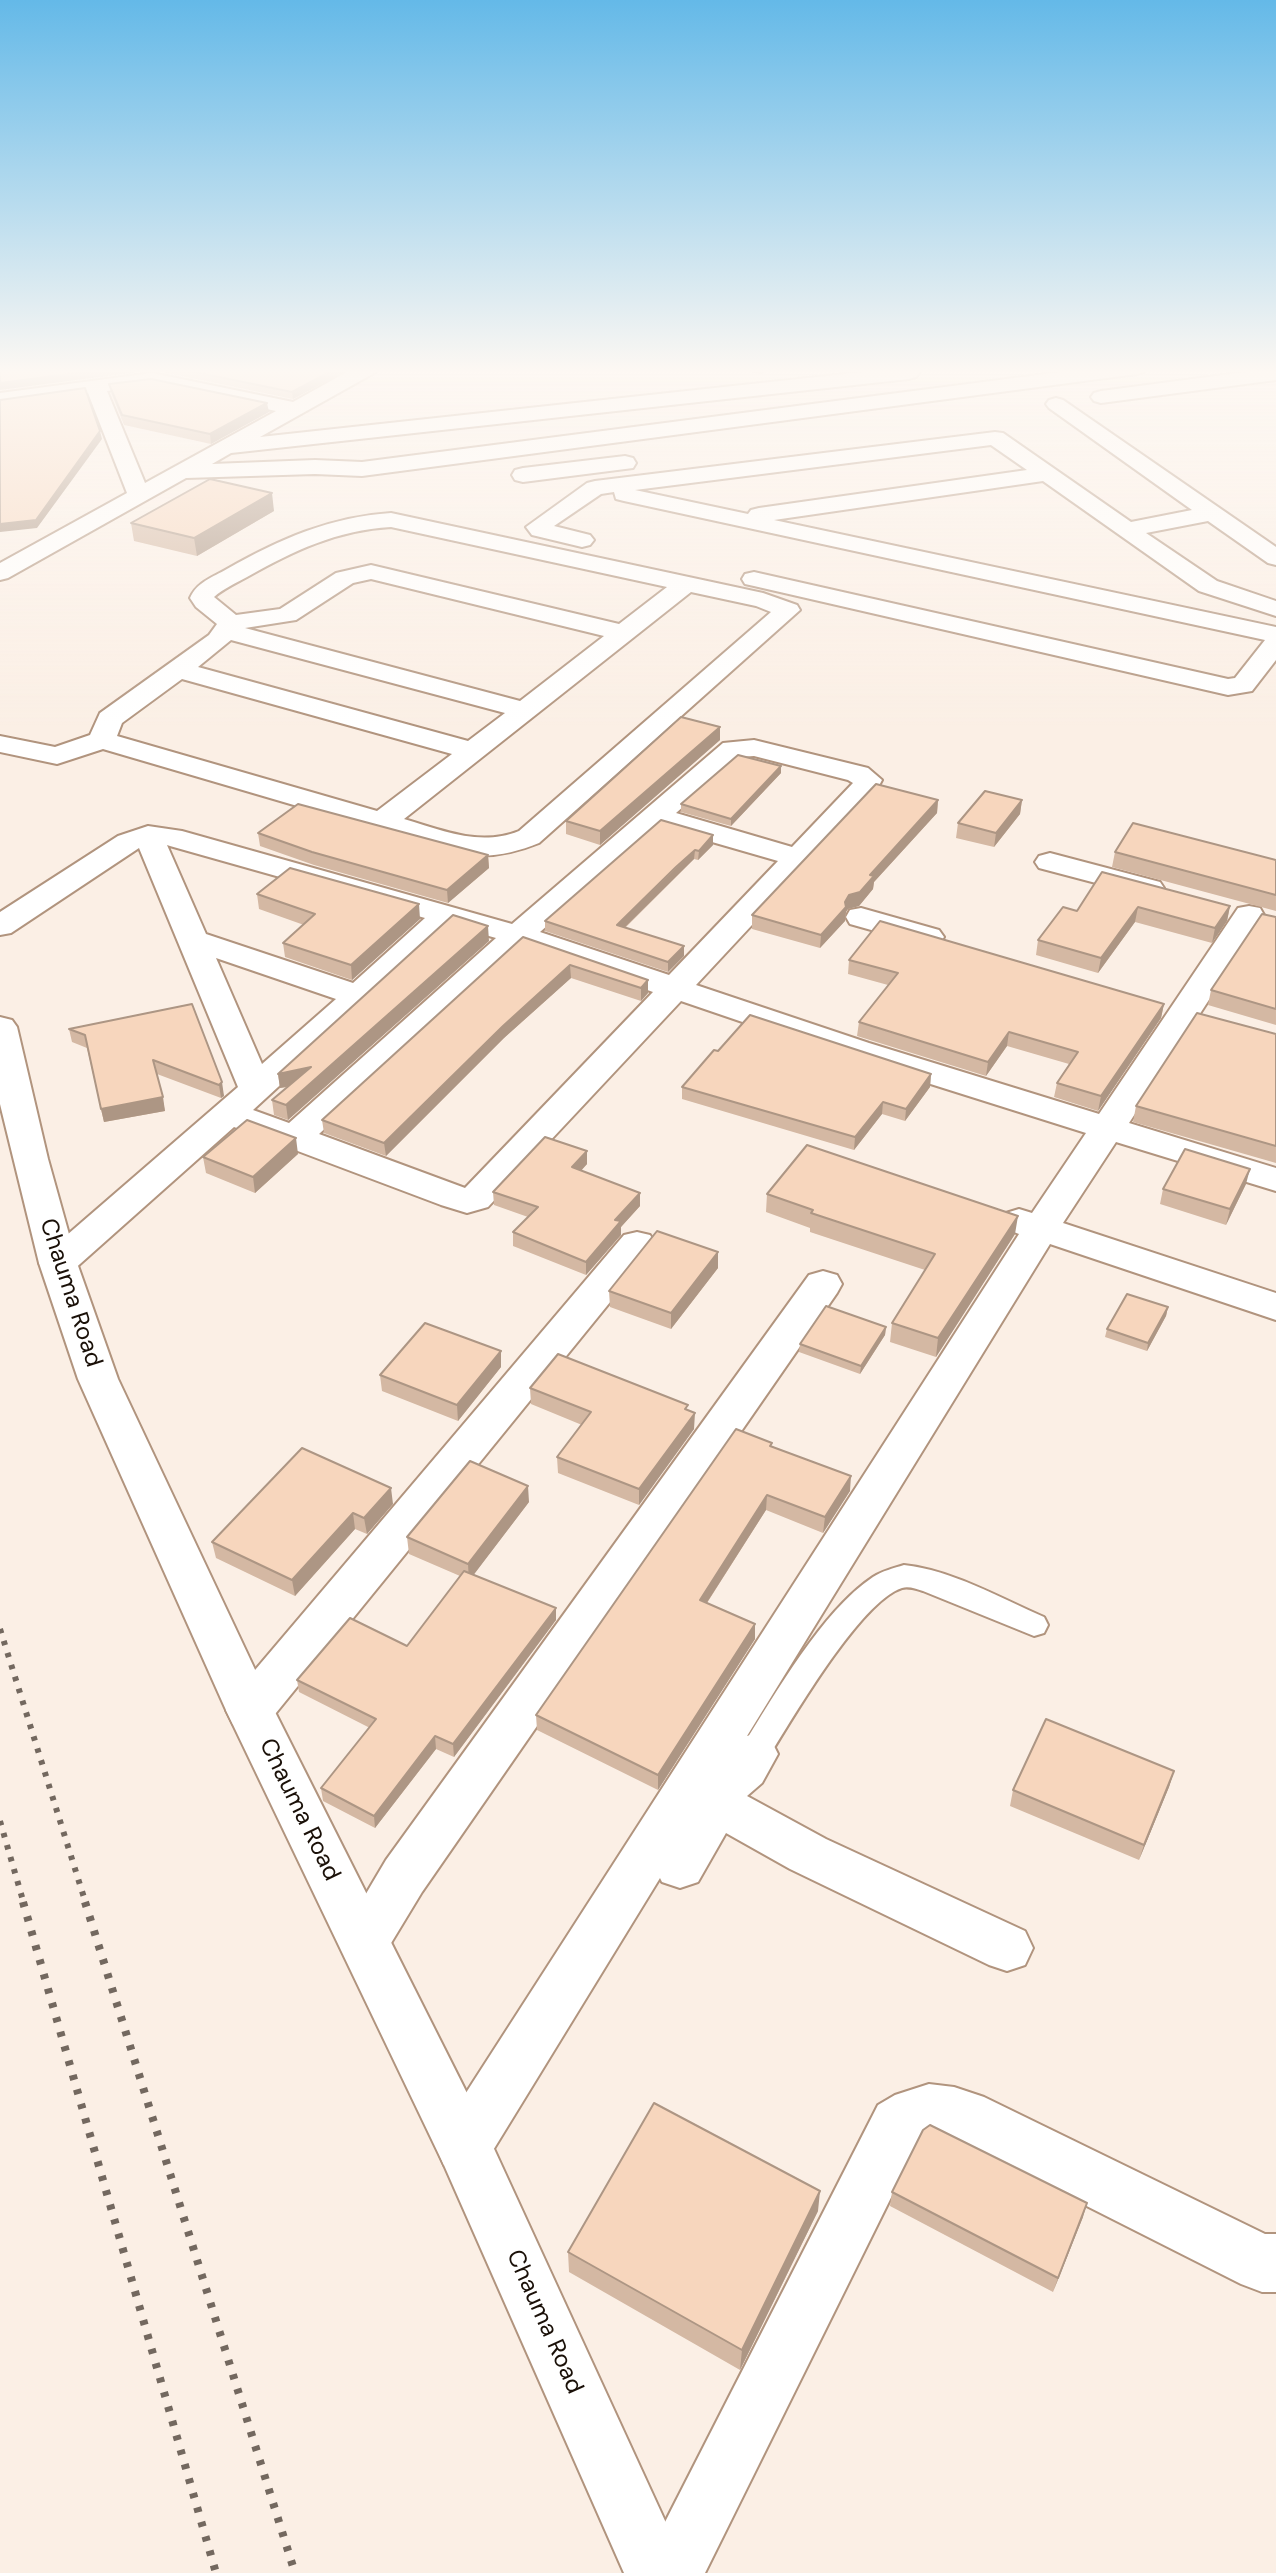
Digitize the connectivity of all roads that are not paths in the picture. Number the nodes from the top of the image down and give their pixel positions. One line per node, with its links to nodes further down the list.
1 (136, 488): 8 (street)
2 (152, 488): 8 (street)
3 (595, 488): 9 (street); 19 (street)
4 (728, 488): 9 (street)
5 (909, 488): 9 (street)
6 (1069, 488): 11 (street)
7 (1176, 488): 10 (street)
8 (139, 495): 13 (street)
9 (742, 505): 18 (street)
10 (1203, 507): 11 (street); 12 (street)
11 (1119, 522): 15 (street)
12 (1276, 558)
13 (0, 573)
14 (686, 584): 16 (street); 17 (street); 28 (street)
15 (1276, 609)
16 (228, 627): 17 (street); 20 (street); 21 (street)
17 (624, 633): 21 (street)
18 (1276, 635)
19 (1276, 643)
20 (180, 670): 22 (street); 24 (street)
21 (525, 710): 24 (street)
22 (102, 740): 25 (street); 28 (street)
23 (0, 744): 25 (street)
24 (473, 751): 28 (street)
25 (57, 756): 26 (street)
26 (28, 780)
27 (654, 817): 30 (street); 30 (street); 37 (street)
28 (382, 822)
29 (148, 835): 33 (street); 36 (street); 38 (street)
30 (799, 858): 40 (street)
31 (1050, 862): 32 (street)
32 (1170, 894)
33 (448, 914): 37 (street); 41 (street)
34 (1249, 915): 45 (street)
35 (862, 917): 39 (street)
36 (0, 926)
37 (518, 935): 40 (street); 46 (street)
38 (190, 939): 41 (street); 43 (street)
39 (952, 944)
40 (674, 987): 45 (street); 46 (street)
41 (357, 995): 43 (street)
42 (0, 1027): 51 (street, Chauma Road)
43 (256, 1089): 44 (street)
44 (229, 1113): 46 (street); 51 (street)
45 (1106, 1127): 47 (street); 49 (street)
46 (295, 1137)
47 (1276, 1180)
48 (989, 1210): 49 (street)
49 (1041, 1228): 53 (street); 56 (street)
50 (637, 1244): 55 (street)
51 (58, 1263): 55 (street, Chauma Road)
52 (823, 1284): 58 (street)
53 (1276, 1307)
54 (1034, 1625): 56 (lane)
55 (250, 1710): 58 (street, Chauma Road)
56 (725, 1779): 57 (street); 59 (street); 60 (street)
57 (680, 1866)
58 (364, 1941): 60 (street, Chauma Road)
59 (1006, 1948)
60 (464, 2146): 62 (street, Chauma Road)
61 (1276, 2263): 63 (street)
62 (657, 2573)
63 (671, 2573)

